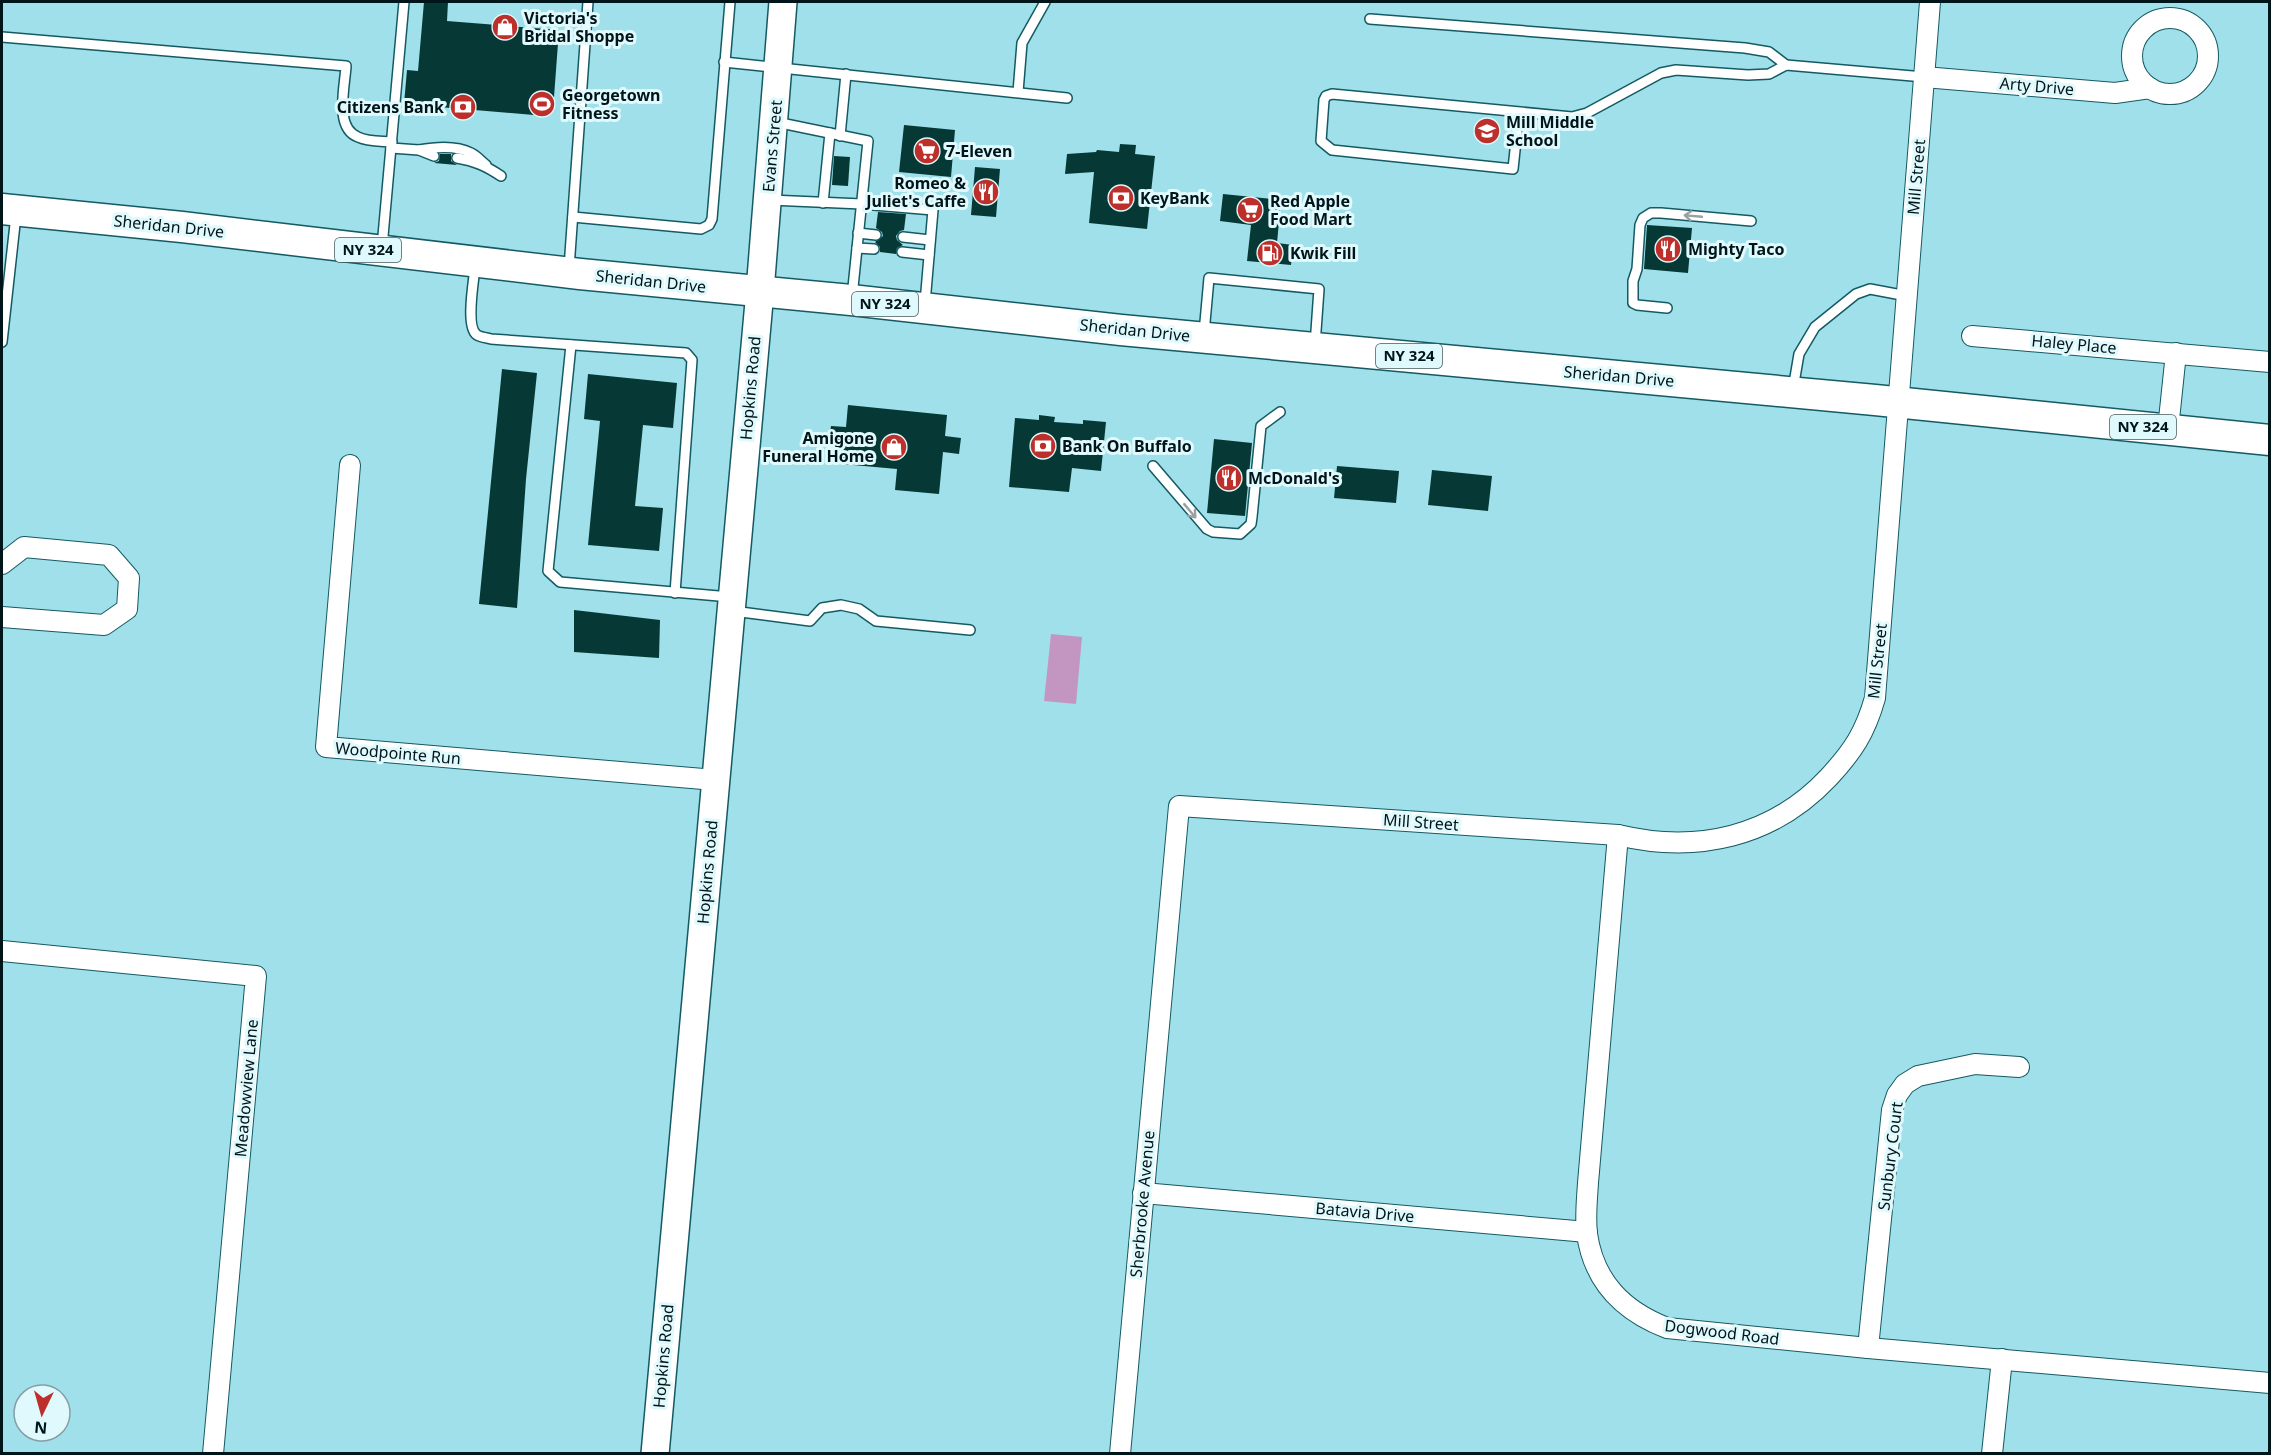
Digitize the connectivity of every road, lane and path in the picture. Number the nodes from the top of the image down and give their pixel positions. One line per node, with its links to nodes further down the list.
1 (404, 2): 20 (lane)
2 (588, 2): 30 (lane)
3 (729, 2): 9 (lane)
4 (783, 2): 11 (street, Evans Street)
5 (1045, 2): 15 (lane)
6 (1930, 2): 13 (street, Mill Street)
7 (1370, 19): 10 (lane)
8 (2, 37): 20 (lane)
9 (724, 62): 11 (lane); 30 (lane)
10 (1786, 65): 13 (lane); 17 (lane)
11 (778, 66): 12 (lane); 18 (street, Evans Street)
12 (846, 74): 15 (lane); 19 (lane)
13 (1924, 77): 14 (street, Arty Drive); 44 (street, Mill Street)
14 (2150, 88)
15 (1018, 92): 16 (lane)
16 (1067, 98)
17 (1519, 112): 17 (lane)
18 (774, 122): 19 (lane); 26 (street, Evans Street)
19 (835, 134): 27 (lane); 28 (lane)
20 (392, 145): 21 (lane); 38 (lane)
21 (419, 150): 22 (lane); 24 (lane)
22 (434, 156)
23 (457, 158): 24 (lane)
24 (486, 165): 25 (lane)
25 (501, 176)
26 (767, 200): 27 (lane); 43 (street, Evans Street)
27 (823, 203): 28 (lane)
28 (862, 204): 32 (lane); 35 (lane)
29 (9, 209): 38 (main road, Sheridan Drive / NY 324); 50 (lane)
30 (573, 217): 42 (lane)
31 (1751, 221): 47 (lane, one-way to 47)
32 (858, 233): 33 (lane); 36 (lane)
33 (876, 235)
34 (903, 237): 35 (lane)
35 (930, 240): 40 (lane)
36 (857, 248): 37 (lane); 45 (lane)
37 (874, 249)
38 (382, 252): 41 (main road, Sheridan Drive / NY 324)
39 (902, 252): 40 (lane)
40 (929, 255): 46 (lane)
41 (476, 261): 42 (main road, Sheridan Drive / NY 324); 51 (lane)
42 (569, 272): 43 (main road, Sheridan Drive / NY 324)
43 (760, 291): 45 (main road, Sheridan Drive / NY 324); 64 (street, Hopkins Road)
44 (1907, 296): 55 (lane); 56 (street, Mill Street)
45 (851, 300): 46 (main road, Sheridan Drive / NY 324)
46 (925, 308): 49 (main road, Sheridan Drive / NY 324)
47 (1667, 308)
48 (1972, 336): 53 (street, Haley Place)
49 (1204, 337): 52 (main road, Sheridan Drive / NY 324); 52 (lane)
50 (2, 342)
51 (572, 345): 63 (lane); 63 (lane)
52 (1315, 348): 55 (main road, Sheridan Drive / NY 324)
53 (2176, 353): 54 (street, Haley Place); 58 (street)
54 (2270, 362)
55 (1792, 392): 56 (main road, Sheridan Drive / NY 324)
56 (1898, 402): 58 (main road, Sheridan Drive / NY 324); 68 (street, Mill Street)
57 (1280, 412): 61 (lane, one-way to 57)
58 (2168, 429): 59 (main road, Sheridan Drive / NY 324)
59 (2270, 440)
60 (350, 465): 67 (street, Woodpointe Run)
61 (1153, 466)
62 (2, 564): 65 (street)
63 (675, 592): 64 (lane)
64 (731, 604): 66 (lane); 67 (street, Hopkins Road)
65 (2, 617)
66 (970, 630)
67 (715, 780): 78 (street, Hopkins Road)
68 (1618, 835): 70 (street, Mill Street); 73 (street, Dogwood Road)
69 (2, 951): 77 (street, Meadowview Lane)
70 (1166, 955): 72 (street, Sherbrooke Avenue)
71 (2019, 1067): 74 (street, Sunbury Court)
72 (1143, 1193): 73 (street, Batavia Drive); 79 (street, Sherbrooke Avenue)
73 (1587, 1232): 74 (street, Dogwood Road)
74 (1869, 1348): 75 (street, Dogwood Road)
75 (2001, 1359): 76 (street, Dogwood Road); 80 (street)
76 (2270, 1383)
77 (213, 1454)
78 (655, 1454)
79 (1120, 1454)
80 (1992, 1454)

